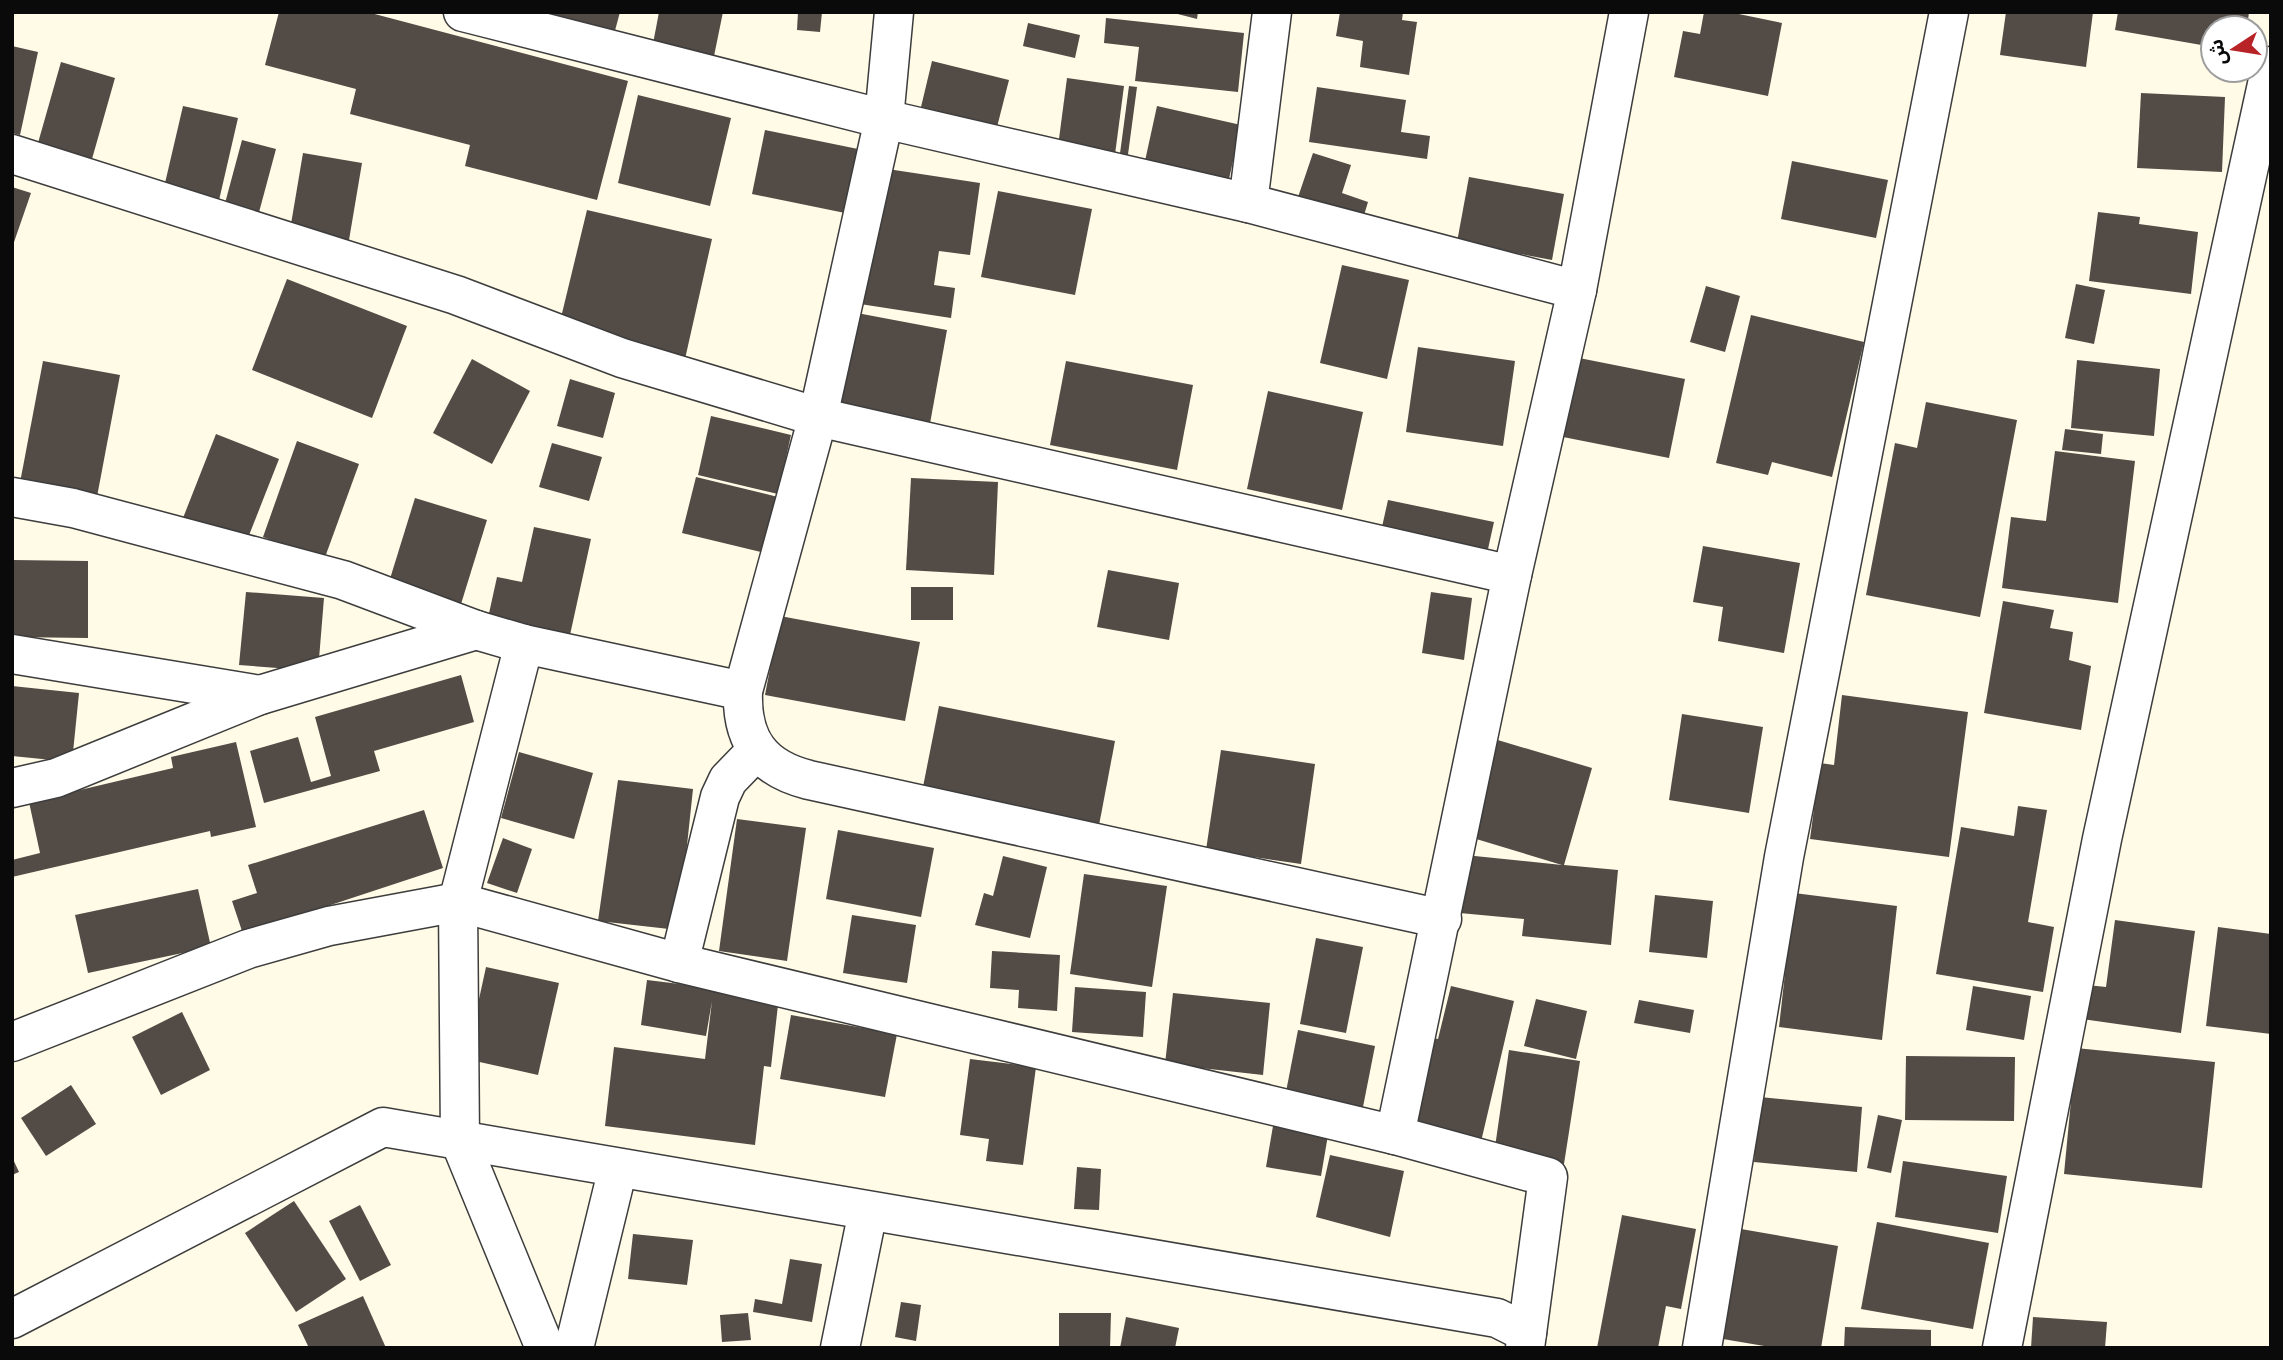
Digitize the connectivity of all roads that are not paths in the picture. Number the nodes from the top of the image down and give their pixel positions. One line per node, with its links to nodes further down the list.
1 (463, 12): 7 (street)
2 (894, 12): 7 (street)
3 (1272, 12): 9 (street)
4 (1629, 12): 10 (street)
5 (1949, 12): 36 (street)
6 (2271, 66): 37 (street)
7 (884, 119): 9 (street); 11 (street)
8 (12, 154): 11 (street)
9 (1248, 203): 10 (street)
10 (1577, 290): 13 (street)
11 (818, 417): 13 (street); 17 (street)
12 (12, 496): 14 (street)
13 (1512, 575): 22 (street)
14 (476, 630): 15 (street); 18 (street)
15 (524, 644): 17 (street); 21 (street)
16 (12, 654): 18 (street)
17 (743, 691): 19 (street)
18 (260, 695): 20 (street)
19 (757, 750): 22 (street); 23 (street)
20 (12, 788)
21 (458, 902): 23 (street); 24 (street); 26 (street)
22 (1442, 919): 25 (street)
23 (679, 963): 25 (street)
24 (12, 1042)
25 (1395, 1135): 31 (street)
26 (460, 1141): 27 (street); 29 (street); 33 (street)
27 (618, 1168): 28 (street); 34 (street)
28 (868, 1211): 31 (street); 35 (street)
29 (12, 1320)
30 (12, 1329): 32 (street)
31 (1526, 1340)
32 (22, 1348)
33 (545, 1348)
34 (574, 1348)
35 (840, 1348)
36 (1702, 1348)
37 (2003, 1348)

